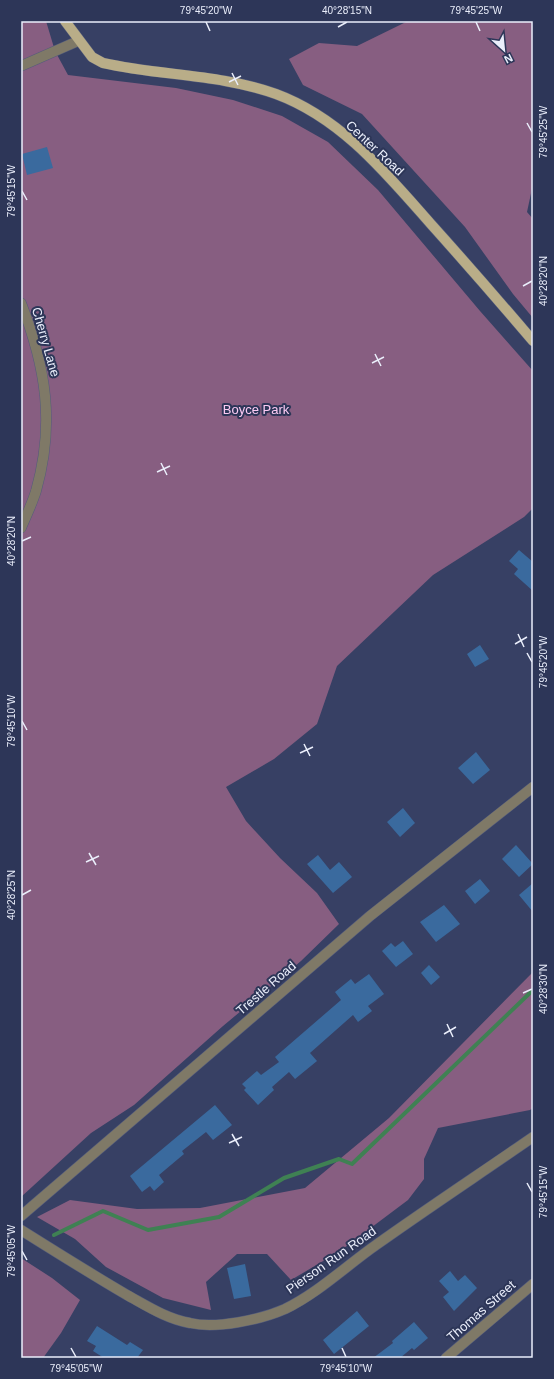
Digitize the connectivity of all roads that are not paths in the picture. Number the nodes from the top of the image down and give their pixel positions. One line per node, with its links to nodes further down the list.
1 (65, 21): 2 (main road, Center Road)
2 (78, 41): 3 (street); 5 (main road, Center Road)
3 (21, 66)
4 (21, 303): 6 (street, Cherry Lane)
5 (533, 341)
6 (21, 528)
7 (533, 787): 9 (street, Trestle Road)
8 (533, 1137): 10 (street, Pierson Run Road)
9 (21, 1216)
10 (21, 1230)
11 (533, 1284): 12 (street, Thomas Street)
12 (446, 1358)

